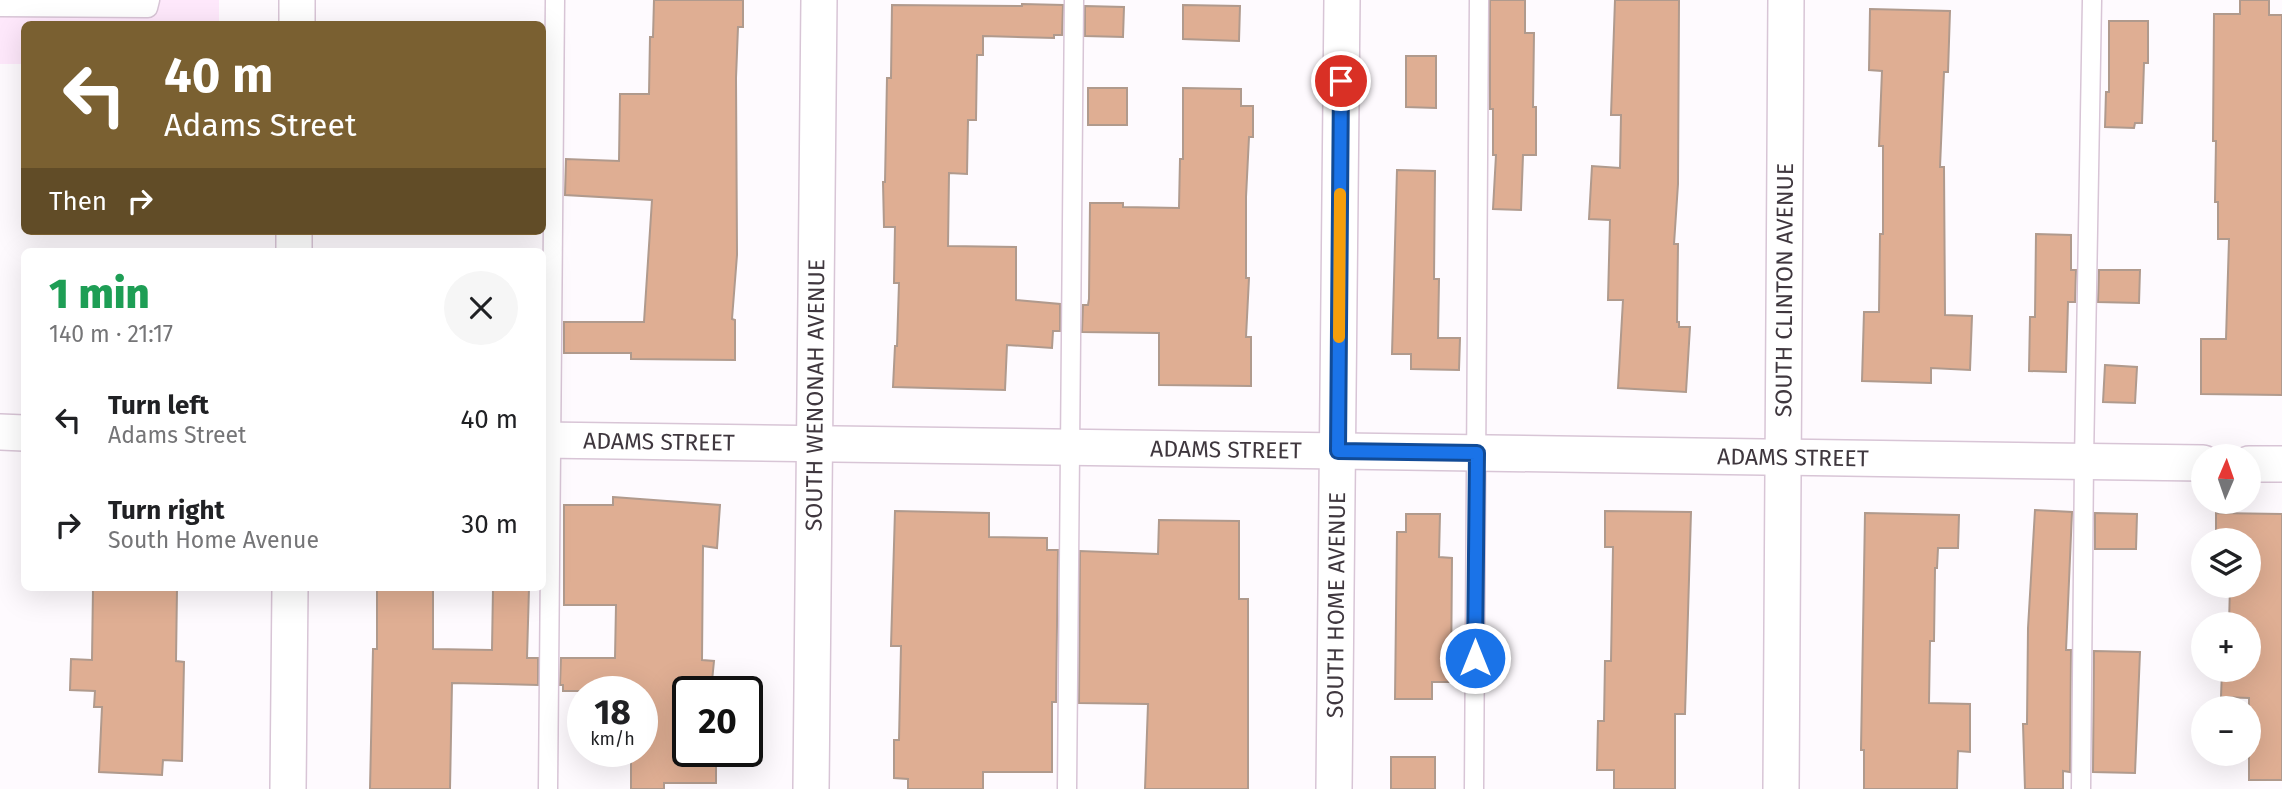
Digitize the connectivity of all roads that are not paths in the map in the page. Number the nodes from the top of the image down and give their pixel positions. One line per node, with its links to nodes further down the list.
1 (150, 0): 10 (lane)
2 (297, 0): 11 (street)
3 (555, 0): 14 (lane)
4 (819, 0): 15 (street, SOUTH WENONAH AVENUE)
5 (1074, 0): 16 (lane)
6 (1342, 0): 17 (street, SOUTH HOME AVENUE)
7 (1479, 0): 18 (lane)
8 (1786, 0): 19 (street, SOUTH CLINTON AVENUE)
9 (2092, 0): 20 (lane)
10 (0, 7)
11 (296, 21)
12 (0, 432): 13 (street)
13 (21, 433)
14 (547, 440): 15 (street, ADAMS STREET); 26 (lane)
15 (814, 443): 16 (street, ADAMS STREET); 27 (street, SOUTH WENONAH AVENUE)
16 (1070, 447): 17 (street, ADAMS STREET); 28 (lane)
17 (1338, 451): 18 (street, ADAMS STREET); 29 (street, SOUTH HOME AVENUE)
18 (1477, 453): 19 (street, ADAMS STREET); 30 (lane)
19 (1783, 457): 20 (street, ADAMS STREET); 31 (street, SOUTH CLINTON AVENUE)
20 (2084, 461): 21 (street, ADAMS STREET); 32 (lane)
21 (2191, 463)
22 (2261, 464): 23 (street)
23 (2282, 464)
24 (290, 591): 25 (street)
25 (288, 789)
26 (548, 789)
27 (811, 789)
28 (1067, 789)
29 (1334, 789)
30 (1474, 789)
31 (1781, 789)
32 (2081, 789)

